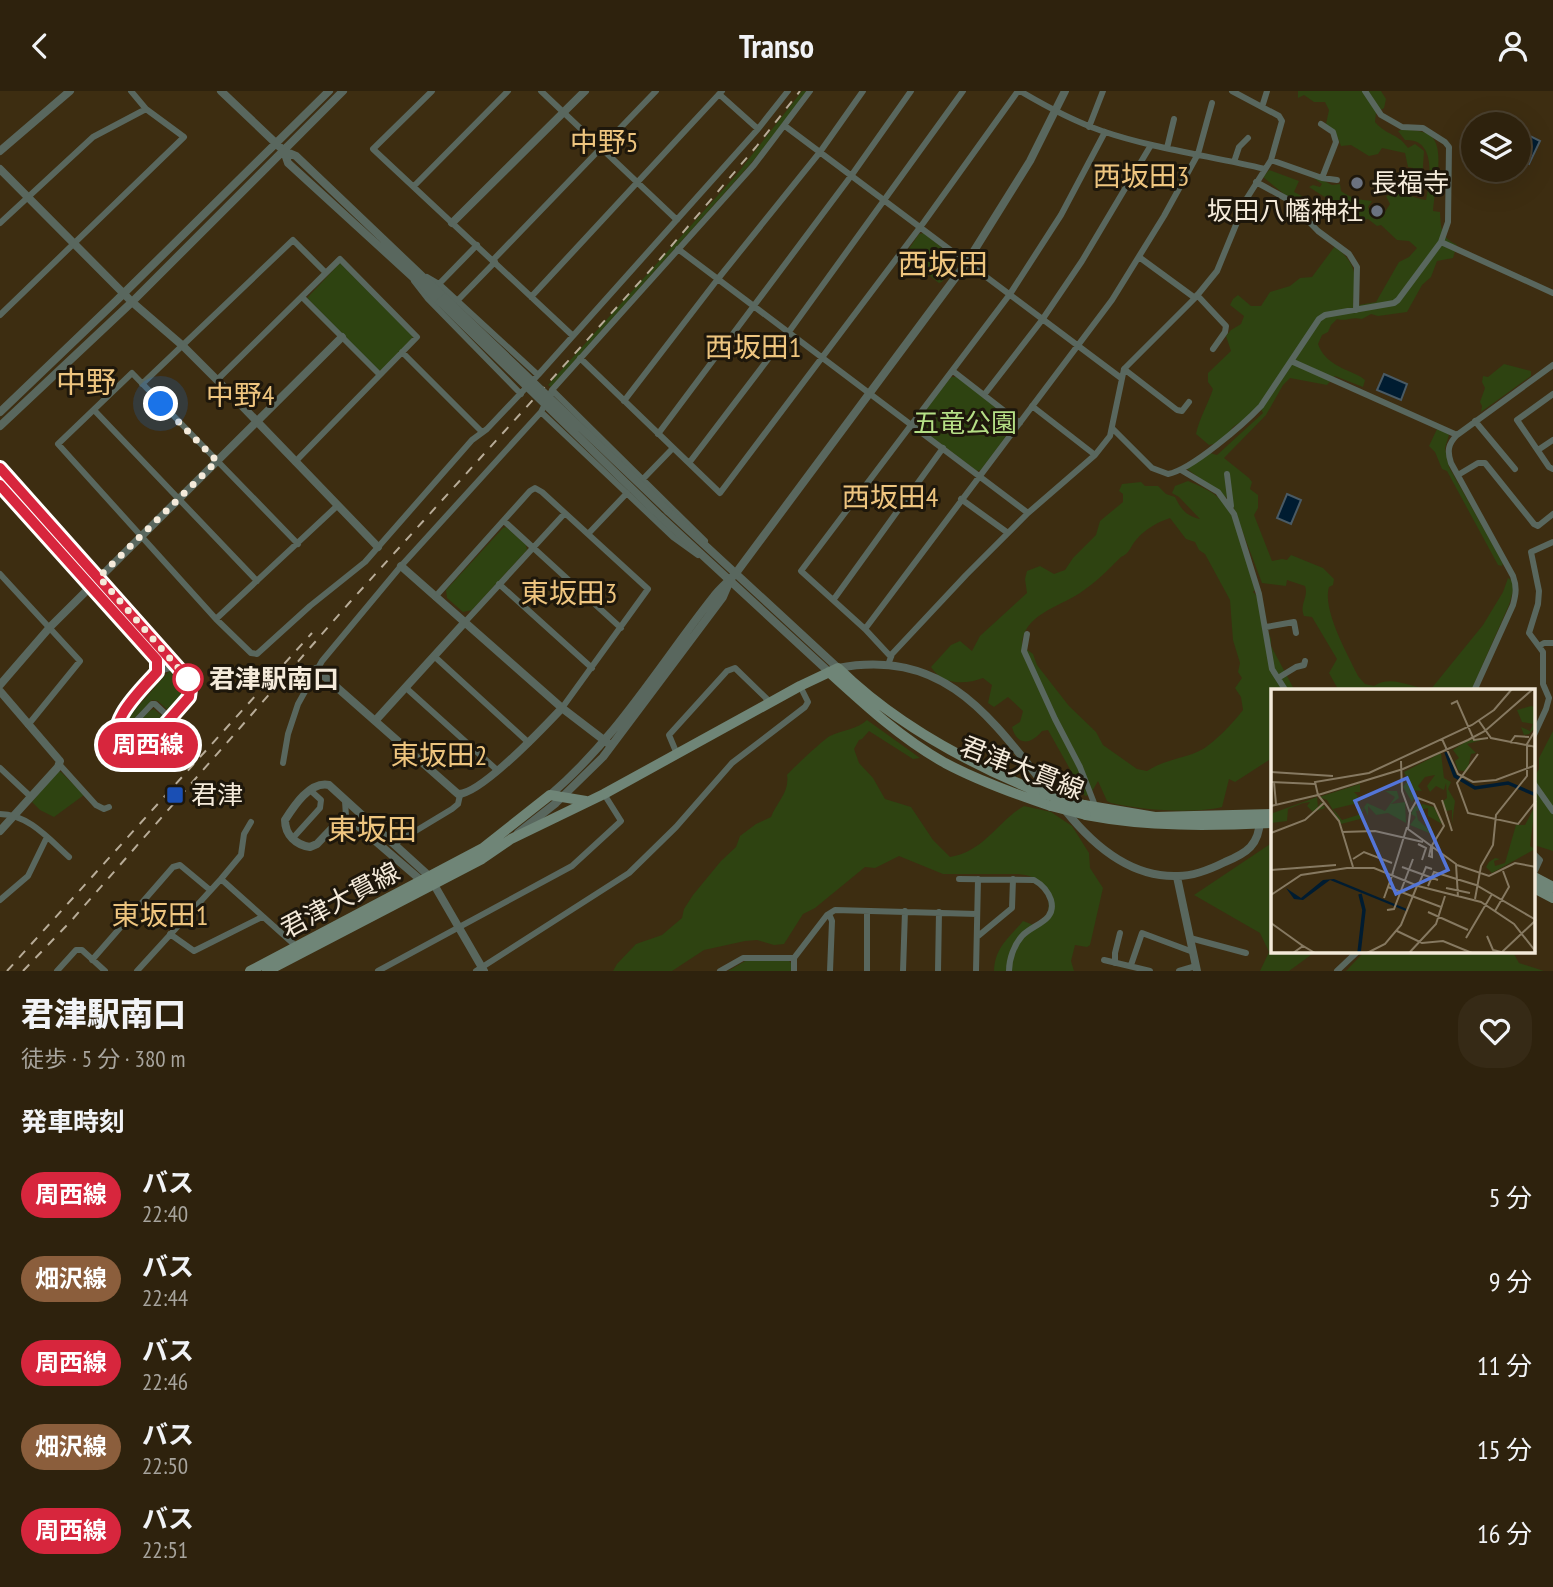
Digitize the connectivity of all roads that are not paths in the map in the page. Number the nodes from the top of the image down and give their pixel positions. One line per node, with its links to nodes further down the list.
1 (70, 91): 39 (street)
2 (131, 91): 25 (street)
3 (221, 91): 35 (street)
4 (329, 91): 35 (street)
5 (343, 91): 40 (street)
6 (432, 91): 52 (street)
7 (508, 91): 52 (street)
8 (541, 91): 26 (street)
9 (585, 91): 26 (street)
10 (656, 91): 37 (street)
11 (788, 91): 32 (street)
12 (810, 91): 30 (street)
13 (863, 91): 41 (street)
14 (911, 91): 47 (street)
15 (963, 91): 54 (street)
16 (1019, 91): 27 (street); 58 (street)
17 (1065, 91): 27 (street)
18 (1103, 91): 31 (street)
19 (1231, 91): 24 (street)
20 (1267, 91): 24 (street)
21 (1365, 91): 59 (street)
22 (720, 92): 32 (street); 51 (street)
23 (1212, 103): 42 (street)
24 (1262, 107): 43 (street)
25 (146, 109): 53 (street); 60 (street)
26 (564, 112): 37 (street); 57 (street)
27 (1055, 112): 31 (street); 65 (street)
28 (1174, 119): 38 (street)
29 (1321, 124): 48 (street)
30 (785, 126): 41 (street); 62 (street)
31 (1089, 127): 33 (street)
32 (758, 129): 55 (street)
33 (1105, 132): 36 (street); 72 (street)
34 (1248, 138): 44 (street)
35 (276, 143): 40 (street); 70 (street)
36 (1151, 145): 38 (street); 81 (street)
37 (600, 148): 51 (street); 64 (street)
38 (1167, 148): 42 (street)
39 (0, 151)
40 (284, 151): 67 (street); 77 (street)
41 (820, 152): 47 (street); 68 (street)
42 (1198, 154): 44 (street); 63 (street)
43 (1271, 160): 46 (street); 48 (street)
44 (1234, 162): 46 (street)
45 (0, 169): 53 (street)
46 (1265, 169): 50 (street)
47 (851, 176): 54 (street); 78 (street)
48 (1322, 178): 49 (street)
49 (1338, 180)
50 (1256, 182): 73 (street); 79 (street)
51 (637, 183): 55 (street); 75 (street)
52 (414, 186): 57 (street)
53 (28, 197): 56 (street); 60 (street)
54 (884, 200): 58 (street); 82 (street)
55 (677, 220): 83 (street)
56 (0, 223)
57 (452, 223): 61 (street)
58 (920, 227): 65 (street); 90 (street)
59 (1441, 243): 71 (street); 79 (street)
60 (74, 244): 70 (street); 80 (street)
61 (477, 245): 64 (street); 69 (street)
62 (678, 249): 68 (street); 89 (street)
63 (1139, 257): 73 (street); 85 (street)
64 (494, 261): 75 (street); 76 (street)
65 (967, 262): 72 (street); 102 (street)
66 (326, 273): 74 (street); 86 (street); 88 (street)
67 (415, 276): 69 (street); 101 (street); 153 (street, bridge)
68 (717, 280): 78 (street); 105 (street)
69 (439, 283): 76 (street)
70 (123, 293): 77 (street); 109 (street)
71 (1553, 293)
72 (1010, 295): 81 (street); 94 (street)
73 (1196, 296): 87 (street); 93 (street)
74 (302, 297): 84 (street); 98 (street)
75 (531, 297): 83 (street)
76 (458, 300): 96 (street)
77 (132, 302): 86 (street); 115 (street)
78 (754, 307): 82 (street); 118 (street)
79 (1356, 310): 91 (street)
80 (0, 316)
81 (1042, 320): 85 (street); 104 (street)
82 (788, 333): 90 (street); 127 (street)
83 (573, 336): 96 (street)
84 (342, 337): 95 (street); 111 (street)
85 (1076, 345): 97 (street); 107 (street)
86 (183, 346): 98 (street); 99 (street)
87 (1213, 349)
88 (402, 352): 95 (street); 117 (street)
89 (580, 358): 100 (street); 105 (street)
90 (822, 358): 102 (street); 127 (street)
91 (1290, 361): 119 (street); 131 (street)
92 (1553, 365): 112 (street)
93 (1124, 369): 97 (street); 106 (street)
94 (953, 372): 104 (street); 113 (street)
95 (380, 375): 126 (street)
96 (538, 375): 101 (street)
97 (1121, 378): 116 (street)
98 (217, 380): 111 (street)
99 (142, 384): 108 (street); 125 (street)
100 (552, 390): 110 (street); 135 (street)
101 (521, 394): 117 (street)
102 (869, 394): 113 (street); 156 (street)
103 (1553, 394): 123 (street)
104 (984, 395): 114 (street)
105 (624, 401): 118 (street)
106 (1189, 402)
107 (1032, 406): 114 (street); 124 (street)
108 (94, 410): 138 (street); 148 (street)
109 (0, 412)
110 (541, 412): 137 (street); 154 (street)
111 (256, 421): 125 (street); 126 (street)
112 (1475, 421): 119 (street); 129 (street)
113 (910, 423): 122 (street); 162 (street)
114 (1020, 423): 134 (street)
115 (0, 426)
116 (1113, 429): 124 (street); 131 (street)
117 (482, 432): 151 (street)
118 (658, 433): 121 (street)
119 (1457, 435): 133 (street)
120 (1553, 440): 123 (street)
121 (673, 448): 127 (street); 135 (street)
122 (943, 448): 134 (street); 162 (street)
123 (1538, 450): 130 (street)
124 (1095, 456): 143 (street)
125 (217, 461): 138 (street); 150 (street)
126 (295, 462): 140 (street)
127 (689, 463)
128 (0, 468): 157 (main road)
129 (1515, 468)
130 (1553, 469)
131 (1181, 470): 141 (street)
132 (1227, 474): 141 (street)
133 (1458, 475): 144 (street); 188 (street)
134 (979, 476): 139 (street); 143 (street)
135 (643, 479): 153 (street)
136 (0, 485): 160 (main road)
137 (627, 493): 147 (street); 153 (street)
138 (178, 499): 148 (street); 158 (street)
139 (961, 499): 146 (street); 168 (street)
140 (337, 506): 150 (street); 151 (street)
141 (1231, 509): 166 (street)
142 (565, 513): 145 (street); 147 (street); 152 (street)
143 (1028, 513): 146 (street)
144 (1553, 514)
145 (504, 521): 152 (street); 161 (street)
146 (1008, 533): 174 (street)
147 (588, 534): 167 (street)
148 (141, 535): 157 (street); 163 (street)
149 (1553, 542): 172 (street)
150 (298, 544): 158 (street)
151 (378, 547): 163 (street)
152 (533, 548): 159 (street); 167 (street)
153 (714, 559): 156 (street)
154 (401, 566): 161 (street); 177 (street)
155 (0, 575): 165 (street)
156 (733, 576): 179 (street); 198 (street)
157 (99, 577): 160 (street); 178 (main road)
158 (257, 581): 163 (street)
159 (499, 584): 164 (street); 176 (street)
160 (90, 586): 165 (street); 181 (main road)
161 (435, 597): 164 (street)
162 (834, 599): 168 (street)
163 (216, 618)
164 (465, 622): 173 (street); 191 (street)
165 (50, 627): 184 (street); 194 (street)
166 (1266, 627): 169 (street); 183 (street)
167 (621, 628): 176 (street)
168 (866, 629): 174 (street)
169 (1296, 633)
170 (1027, 634): 213 (street)
171 (1553, 643): 172 (street)
172 (1539, 646): 180 (street)
173 (434, 656): 186 (street); 197 (street)
174 (889, 661): 179 (street); 230 (street)
175 (1305, 661): 183 (street)
176 (592, 667): 191 (street)
177 (316, 669): 193 (street); 200 (street)
178 (181, 670): 181 (street); 192 (main road)
179 (834, 670): 185 (main road, 君津大貫線); 214 (main road, 君津大貫線, bridge); 214 (main road, 君津大貫線, bridge)
180 (1544, 671): 182 (street); 195 (street)
181 (157, 672): 196 (main road)
182 (1553, 673)
183 (1278, 678): 187 (street)
184 (0, 685)
185 (800, 686): 190 (main road, 君津大貫線); 262 (street)
186 (405, 687): 193 (street); 203 (street)
187 (1285, 689)
188 (1475, 689)
189 (0, 691): 194 (street)
190 (770, 702): 199 (main road, 君津大貫線); 199 (street)
191 (562, 708): 197 (street); 198 (street)
192 (171, 719): 196 (main road); 196 (street)
193 (374, 721): 206 (street)
194 (28, 725): 201 (street)
195 (1536, 731)
196 (118, 740)
197 (528, 743): 203 (street)
198 (608, 744): 207 (street); 209 (street)
199 (677, 754): 210 (main road, 君津大貫線)
200 (283, 762)
201 (60, 764): 208 (street); 212 (street)
202 (0, 768): 208 (street)
203 (496, 770): 206 (street)
204 (1536, 787): 215 (street)
205 (310, 790): 211 (street); 226 (street); 226 (street)
206 (460, 795): 227 (street)
207 (550, 795): 209 (main road); 235 (main road, 君津大貫線)
208 (31, 797): 218 (street)
209 (561, 797): 210 (main road); 225 (street)
210 (599, 797): 225 (main road, 君津大貫線); 247 (street)
211 (345, 799): 220 (street); 227 (street)
212 (108, 807)
213 (1096, 808): 214 (main road, 君津大貫線); 219 (main road, 君津大貫線)
214 (1085, 810): 219 (main road, 君津大貫線)
215 (1553, 811)
216 (0, 814): 218 (street)
217 (1271, 815): 219 (main road, 君津大貫線)
218 (14, 817): 223 (street); 224 (street)
219 (1260, 819): 222 (main road, 君津大貫線); 230 (street)
220 (343, 820): 226 (street); 235 (street)
221 (251, 822): 231 (street)
222 (1271, 822)
223 (0, 831)
224 (47, 837): 228 (street); 240 (street)
225 (511, 838): 235 (main road, 君津大貫線)
226 (292, 839)
227 (394, 844): 235 (street)
228 (69, 857)
229 (1536, 876): 236 (main road)
230 (1177, 877): 251 (street)
231 (221, 879): 238 (street); 246 (street)
232 (959, 879): 233 (street)
233 (978, 879): 234 (street); 245 (street)
234 (1013, 879): 250 (street); 276 (street)
235 (427, 881): 247 (street); 252 (main road, 君津大貫線); 267 (main road, 君津大貫線)
236 (1553, 887)
237 (1536, 889): 239 (main road)
238 (210, 890): 249 (street); 257 (street)
239 (1553, 898)
240 (0, 900)
241 (867, 911): 242 (street); 244 (street); 272 (street)
242 (905, 911): 243 (street); 273 (street)
243 (939, 912): 245 (street); 274 (street)
244 (829, 914): 256 (street); 271 (street)
245 (977, 914): 250 (street)
246 (262, 917): 249 (street); 252 (street)
247 (458, 928): 262 (street); 268 (street)
248 (1120, 933): 259 (street)
249 (170, 934): 265 (street)
250 (977, 937): 275 (street)
251 (1190, 938): 253 (street); 254 (street)
252 (297, 947): 266 (main road, 君津大貫線)
253 (1193, 952): 260 (street); 261 (street)
254 (1246, 953)
255 (1356, 953): 279 (street)
256 (794, 958): 269 (street); 270 (street)
257 (92, 960): 263 (street); 264 (street)
258 (1104, 960): 259 (street)
259 (1115, 963): 260 (street)
260 (1131, 965): 277 (street)
261 (1196, 969): 278 (street)
262 (481, 970)
263 (57, 971)
264 (106, 971)
265 (137, 971)
266 (251, 971)
267 (267, 971)
268 (378, 971)
269 (720, 971)
270 (794, 971)
271 (830, 971)
272 (867, 971)
273 (903, 971)
274 (938, 971)
275 (976, 971)
276 (1009, 971)
277 (1150, 971)
278 (1179, 971)
279 (1336, 971)

